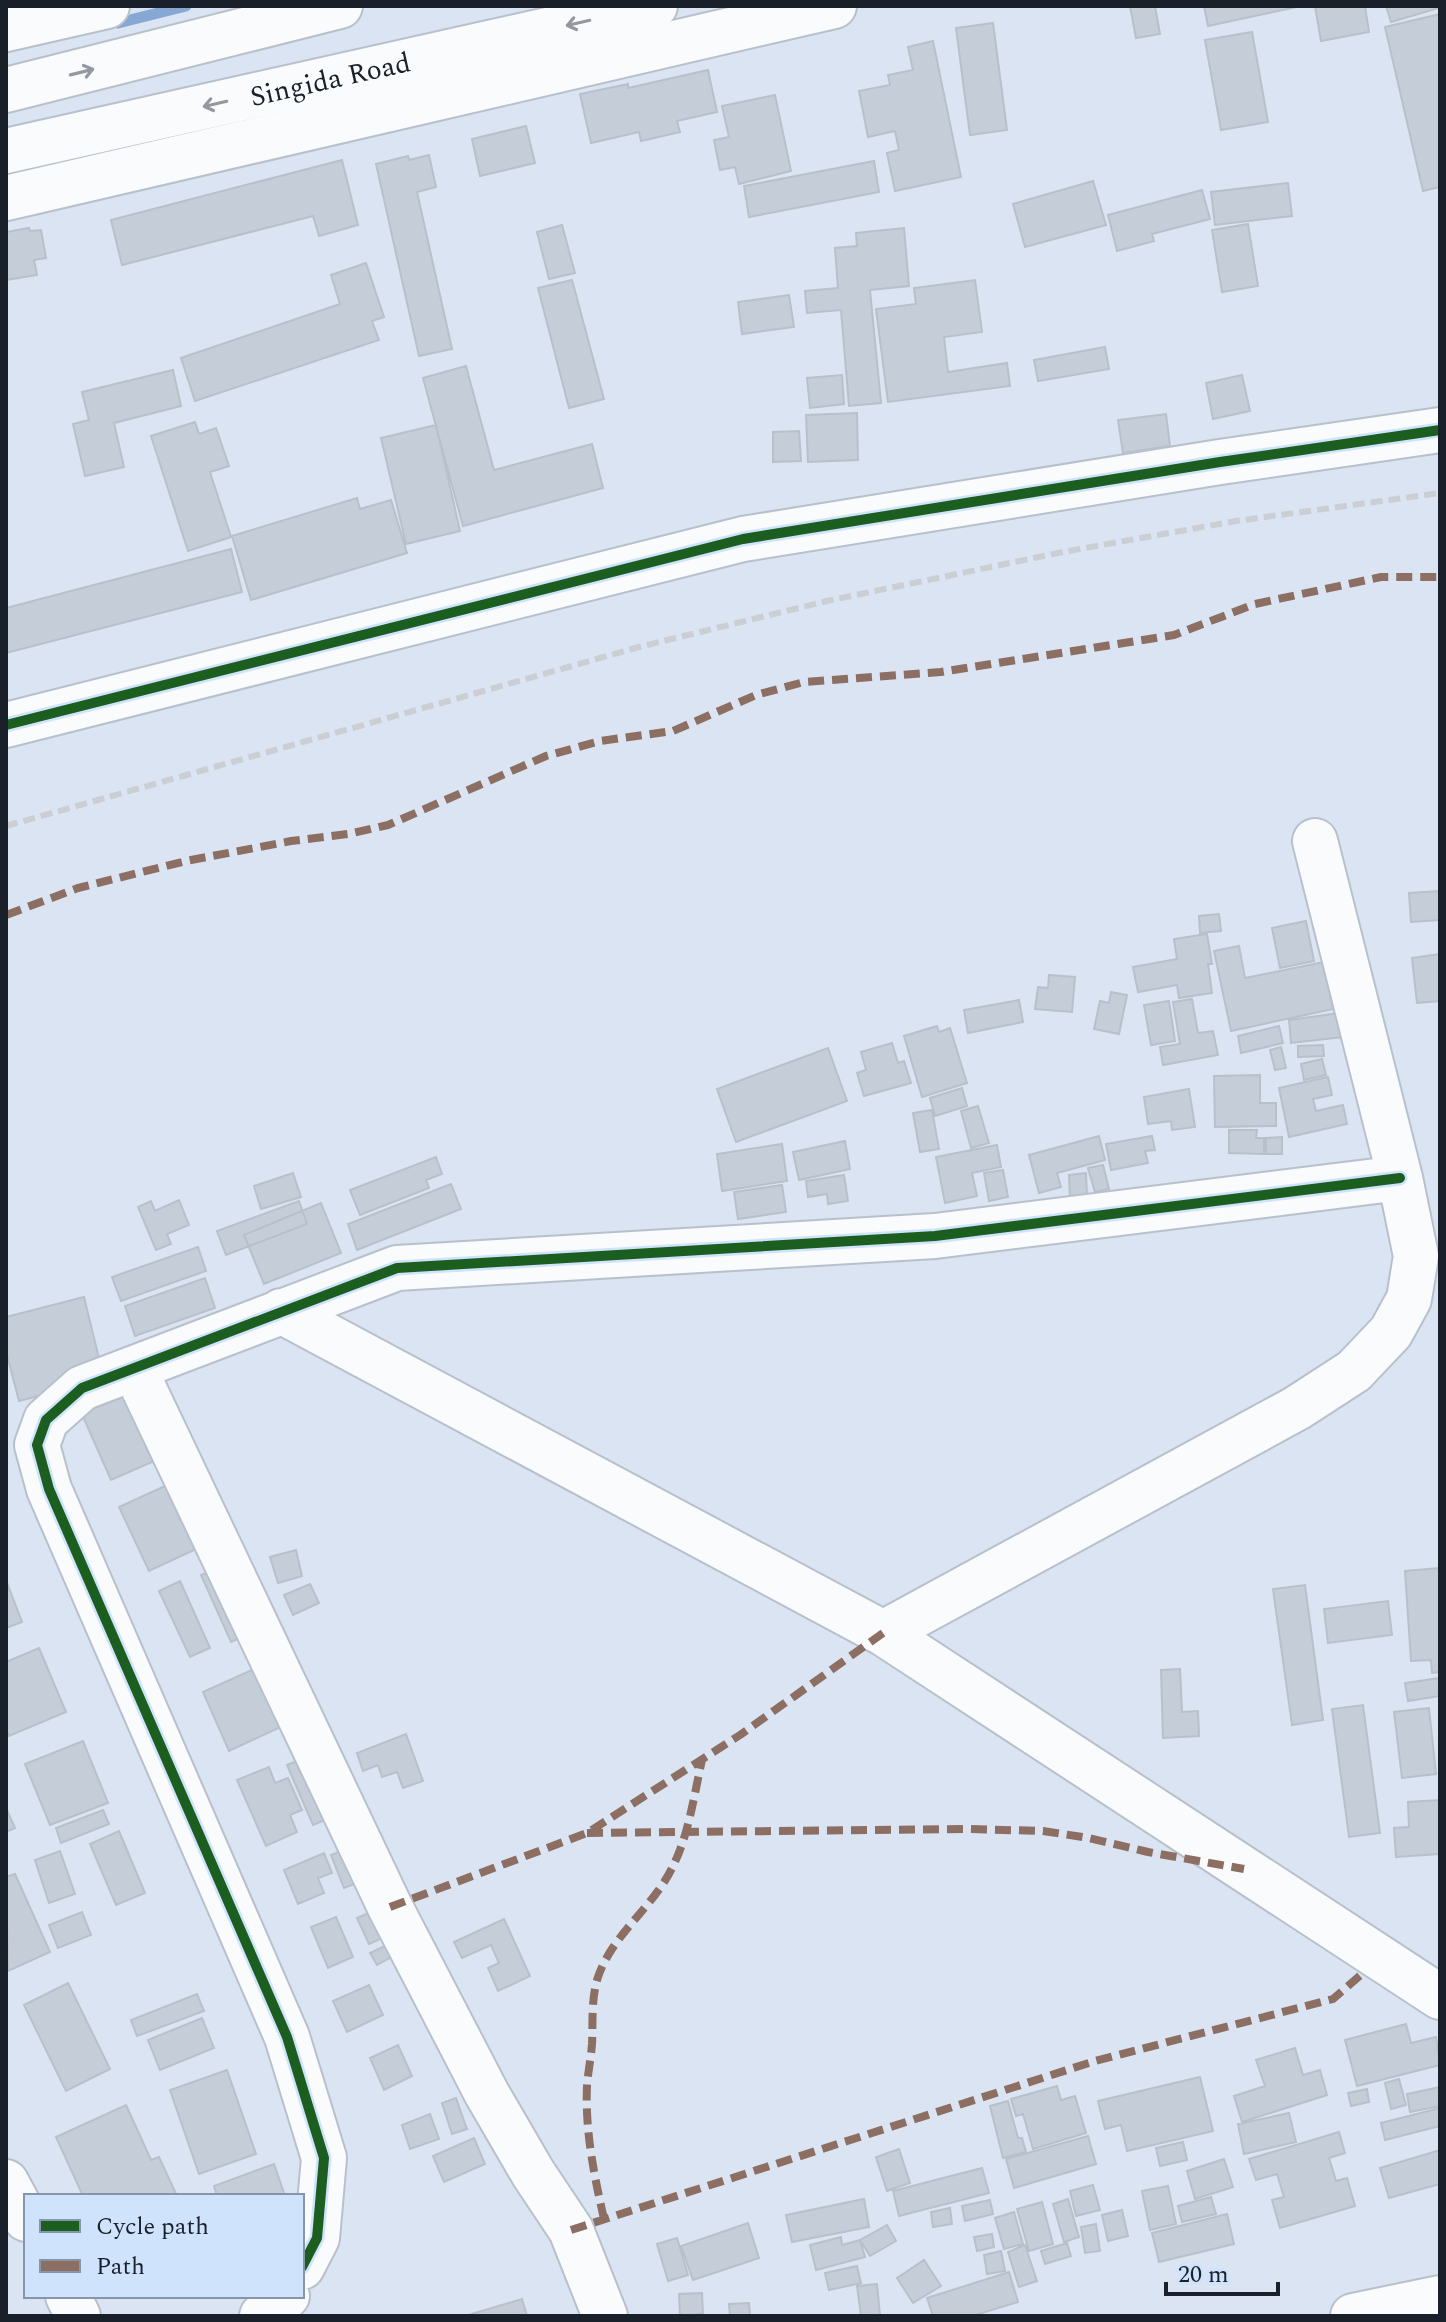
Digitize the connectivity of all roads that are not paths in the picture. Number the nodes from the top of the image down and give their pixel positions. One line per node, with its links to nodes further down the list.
1 (340, 6): 6 (main road, one-way to 1)
2 (655, 6): 7 (main road, Singida Road, one-way to 7)
3 (834, 6): 8 (main road)
4 (94, 7): 5 (main road)
5 (6, 29)
6 (6, 90)
7 (6, 151)
8 (6, 198)
9 (1440, 430): 10 (main road)
10 (6, 725)
11 (1315, 841): 12 (main road)
12 (1400, 1178): 13 (main road); 16 (main road)
13 (281, 1311): 14 (main road); 16 (main road)
14 (134, 1368): 15 (main road); 26 (main road)
15 (26, 1426): 20 (main road)
16 (883, 1633): 17 (main road)
17 (1440, 1997)
18 (6, 2182): 19 (main road)
19 (24, 2215)
20 (304, 2263)
21 (69, 2298): 24 (main road)
22 (284, 2298): 25 (main road)
23 (1440, 2298): 27 (main road)
24 (78, 2316)
25 (262, 2316)
26 (605, 2316)
27 (1353, 2316)

